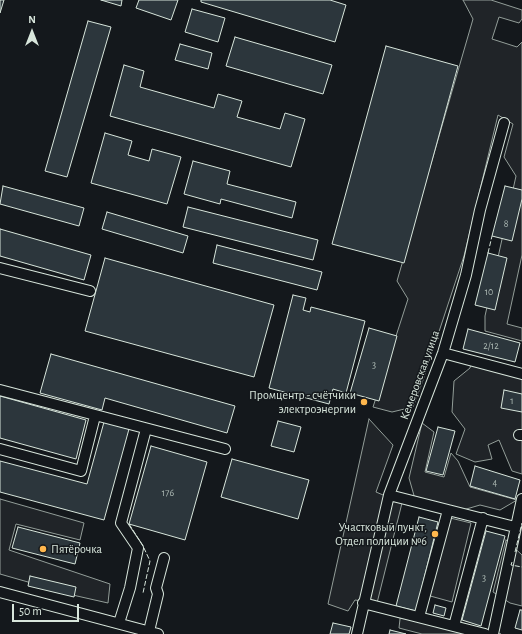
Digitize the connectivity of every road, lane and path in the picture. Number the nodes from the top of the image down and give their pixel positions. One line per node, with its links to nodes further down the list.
1 (504, 123): 4 (street, Кемеровская улица)
2 (0, 268): 3 (street)
3 (90, 291)
4 (443, 353): 5 (street); 11 (street, Кемеровская улица)
5 (522, 374)
6 (0, 390): 7 (street)
7 (95, 416): 8 (street); 9 (street)
8 (146, 429): 10 (street); 20 (street)
9 (0, 449)
10 (225, 449)
11 (389, 495): 13 (street); 18 (street, Кемеровская улица)
12 (522, 499): 15 (street)
13 (448, 510): 14 (street); 19 (street)
14 (483, 518): 15 (street); 21 (street)
15 (518, 521): 25 (street)
16 (164, 558): 22 (street)
17 (1, 596): 20 (street)
18 (363, 603): 19 (street); 23 (street, Кемеровская улица)
19 (419, 618): 21 (street)
20 (119, 623): 22 (street)
21 (454, 626): 24 (street)
22 (154, 633)
23 (357, 634)
24 (485, 634)
25 (493, 634)

